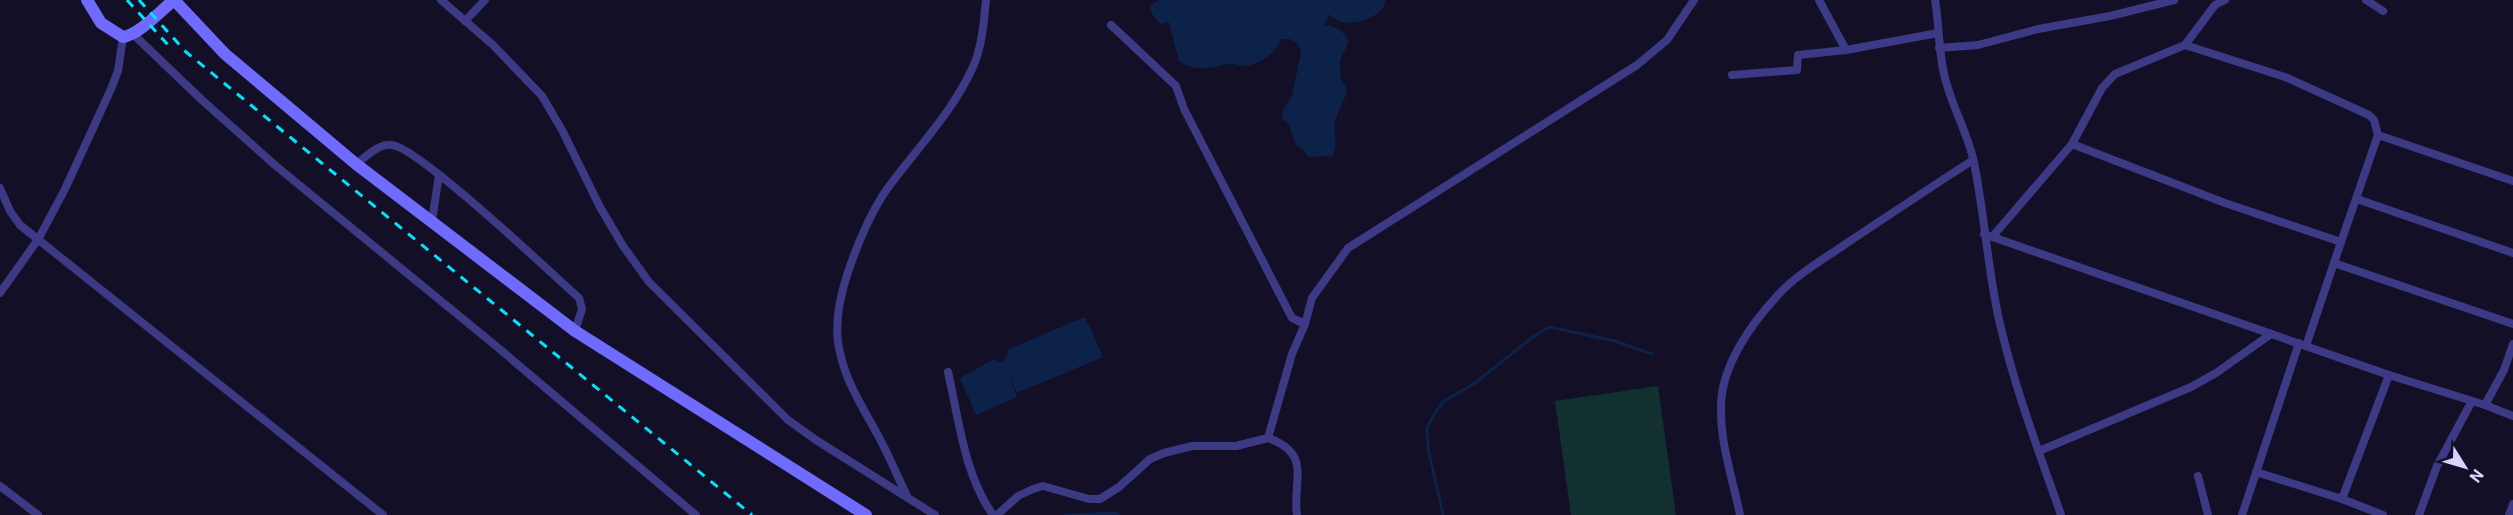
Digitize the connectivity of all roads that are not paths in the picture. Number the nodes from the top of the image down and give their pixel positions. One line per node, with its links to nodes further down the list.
1 (87, 0): 16 (street)
2 (174, 0): 16 (street); 24 (street)
3 (441, 0): 13 (street)
4 (485, 0): 13 (street)
5 (986, 0): 52 (street)
6 (1694, 0): 36 (street)
7 (1819, 0): 19 (street)
8 (1935, 0): 15 (street)
9 (2174, 0): 18 (street)
10 (2225, 0): 17 (street)
11 (2366, 0): 12 (street)
12 (2383, 11)
13 (465, 21): 52 (street)
14 (1111, 25): 36 (street)
15 (1938, 33): 18 (street); 19 (street)
16 (129, 36): 31 (street); 57 (street)
17 (2185, 45): 21 (street); 22 (street)
18 (1938, 48): 23 (street)
19 (1846, 50): 20 (street)
20 (1732, 75)
21 (2378, 135): 26 (street); 28 (street)
22 (2072, 144): 30 (street); 32 (street)
23 (1973, 160): 30 (street); 62 (street)
24 (356, 164): 25 (street); 29 (street)
25 (439, 174): 29 (street); 38 (street)
26 (2513, 181)
27 (0, 188): 31 (street)
28 (2357, 199): 32 (street); 33 (street)
29 (432, 222): 38 (street)
30 (1988, 235): 39 (street); 48 (street)
31 (39, 238): 35 (street); 56 (street)
32 (2341, 242): 34 (street)
33 (2513, 253)
34 (2334, 263): 37 (street); 40 (street)
35 (0, 293)
36 (1305, 324): 47 (street)
37 (2513, 324)
38 (575, 331): 58 (street)
39 (2271, 334): 40 (street); 48 (street)
40 (2303, 344): 43 (street); 49 (street)
41 (2513, 344): 45 (street)
42 (948, 372): 60 (street)
43 (2389, 375): 44 (street); 53 (street)
44 (2472, 401): 45 (street); 67 (street)
45 (2484, 405): 46 (street)
46 (2513, 416)
47 (1268, 438): 60 (street); 61 (street)
48 (2039, 451): 63 (street)
49 (2256, 472): 53 (street); 65 (street)
50 (2198, 476): 64 (street)
51 (0, 486): 55 (street)
52 (908, 498): 59 (street)
53 (2342, 498): 66 (street)
54 (2513, 504): 68 (street)
55 (38, 515)
56 (383, 515)
57 (696, 515)
58 (866, 515)
59 (935, 515)
60 (995, 515)
61 (1297, 515)
62 (1740, 515)
63 (2061, 515)
64 (2208, 515)
65 (2242, 515)
66 (2383, 515)
67 (2418, 515)
68 (2509, 515)

